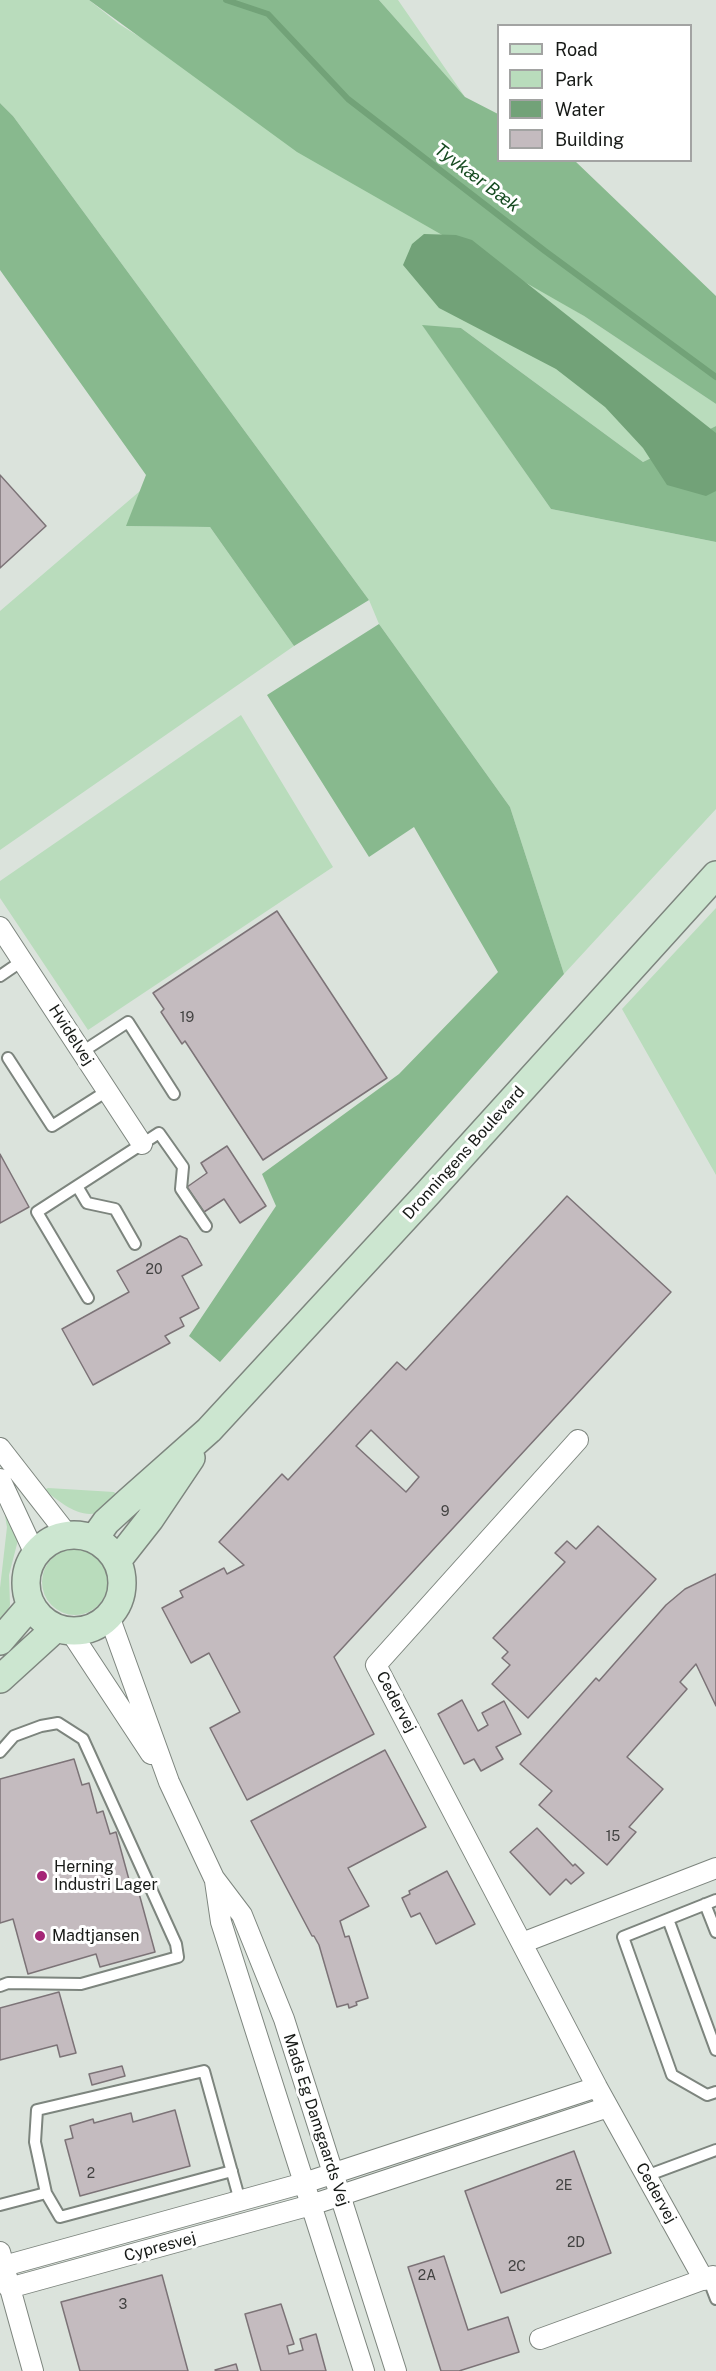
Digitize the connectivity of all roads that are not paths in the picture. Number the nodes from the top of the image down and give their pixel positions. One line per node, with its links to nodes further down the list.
1 (716, 875): 14 (main road, Dronningens Boulevard)
2 (0, 927): 3 (street, Hvidelvej)
3 (22, 961): 4 (lane); 5 (street, Hvidelvej)
4 (0, 976)
5 (82, 1052): 7 (street, Hvidelvej); 8 (lane)
6 (8, 1058): 7 (lane)
7 (107, 1091): 9 (street, Hvidelvej)
8 (174, 1094)
9 (142, 1144): 10 (lane); 11 (lane)
10 (77, 1186): 12 (lane); 13 (lane)
11 (206, 1226)
12 (135, 1244)
13 (88, 1298)
14 (209, 1430): 19 (main road, Dronningens Boulevard); 21 (main road, Dronningens Boulevard)
15 (578, 1440): 34 (street, Cedervej)
16 (0, 1448): 18 (street)
17 (0, 1479): 20 (street)
18 (67, 1534): 19 (main road); 20 (main road)
19 (94, 1539): 21 (main road)
20 (35, 1554): 22 (main road)
21 (117, 1561): 23 (main road)
22 (31, 1605): 24 (main road); 25 (main road)
23 (109, 1616): 24 (main road); 28 (street, Mads Eg Damgaards Vej)
24 (63, 1629): 26 (main road); 28 (street, Mads Eg Damgaards Vej)
25 (0, 1641)
26 (0, 1679)
27 (0, 1752): 35 (lane)
28 (169, 1782): 30 (street, Mads Eg Damgaards Vej)
29 (716, 1868): 34 (street)
30 (214, 1878): 42 (street, Mads Eg Damgaards Vej); 44 (street, Mads Eg Damgaards Vej)
31 (711, 1902): 32 (lane); 33 (lane)
32 (668, 1919): 36 (lane); 38 (lane)
33 (716, 1932)
34 (522, 1943): 37 (street, Cedervej)
35 (0, 1986)
36 (716, 2050)
37 (597, 2087): 39 (street, Cedervej); 42 (street)
38 (716, 2092)
39 (608, 2107): 43 (street, Cedervej); 46 (street)
40 (716, 2151): 43 (lane)
41 (232, 2171): 45 (lane); 45 (lane); 47 (lane)
42 (333, 2174): 44 (street); 46 (street, Mads Eg Damgaards Vej)
43 (646, 2176): 51 (street, Cedervej)
44 (304, 2183): 47 (street, Cypresvej); 49 (street, Mads Eg Damgaards Vej)
45 (46, 2193): 48 (lane)
46 (340, 2196): 49 (street); 57 (street, Mads Eg Damgaards Vej)
47 (240, 2200): 50 (street, Cypresvej)
48 (0, 2205)
49 (311, 2205): 52 (street, Cypresvej); 56 (street, Mads Eg Damgaards Vej)
50 (2, 2259): 52 (street, Cypresvej)
51 (709, 2278): 53 (lane); 54 (street)
52 (9, 2288): 55 (street, Cypresvej)
53 (716, 2299)
54 (540, 2339)
55 (33, 2371)
56 (364, 2371)
57 (396, 2371)

